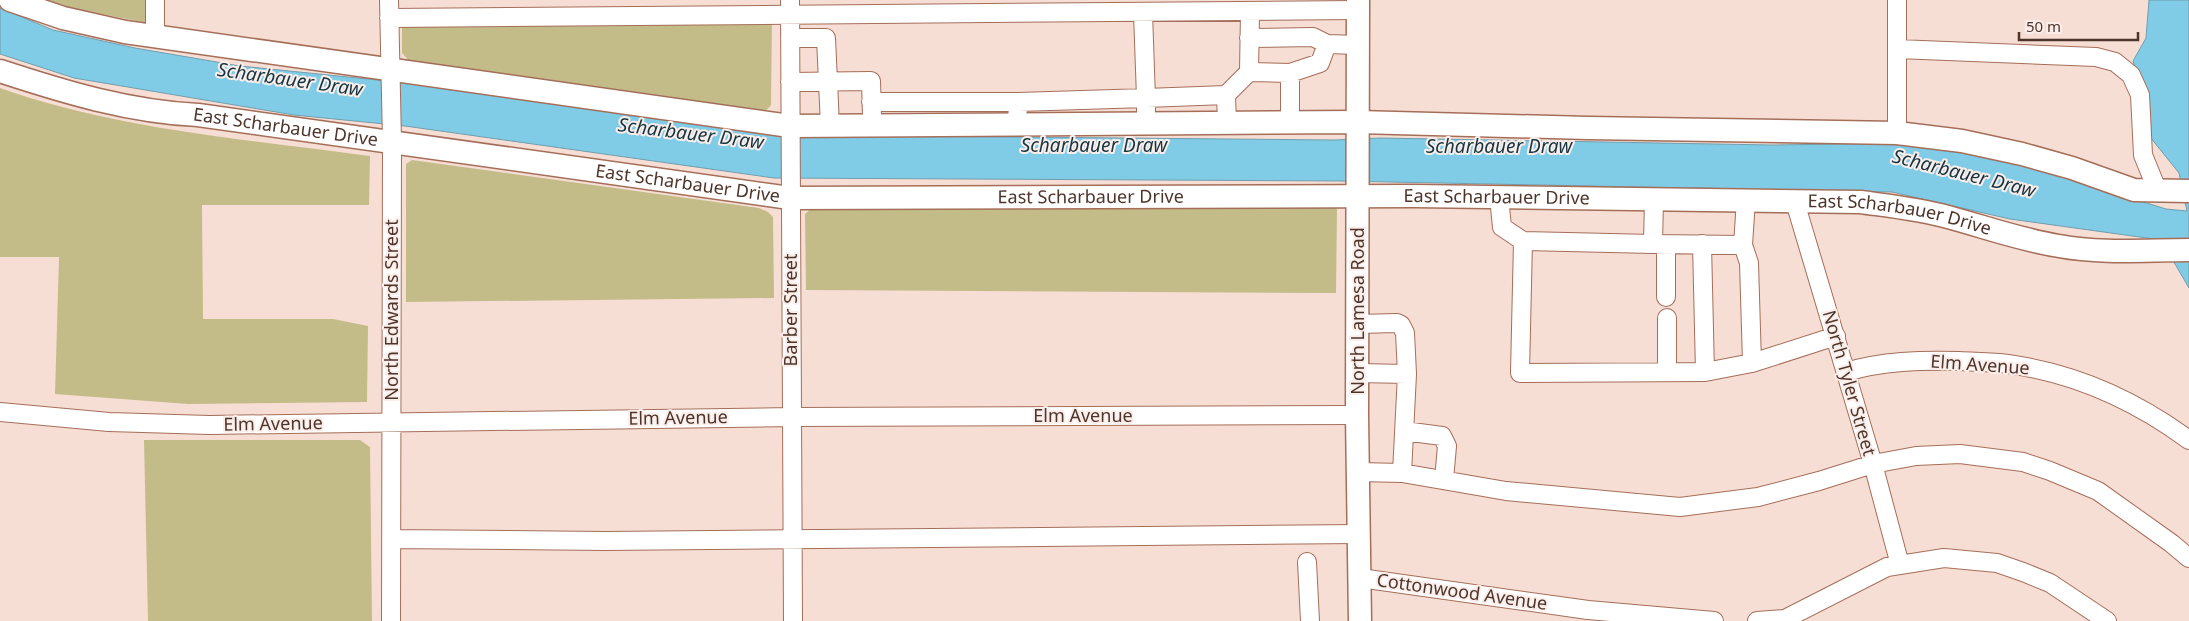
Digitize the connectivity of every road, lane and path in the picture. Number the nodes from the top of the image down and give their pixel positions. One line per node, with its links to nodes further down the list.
1 (10, 0): 10 (main road)
2 (155, 0): 10 (street)
3 (389, 0): 9 (street, North Edwards Street)
4 (1897, 0): 15 (street)
5 (1358, 5): 7 (street); 14 (main road, North Lamesa Road)
6 (790, 7): 8 (street); 9 (street); 11 (street, Barber Street)
7 (1250, 12): 8 (street); 12 (street)
8 (1144, 13): 23 (street)
9 (389, 18): 16 (street, North Edwards Street)
10 (155, 37): 16 (main road)
11 (790, 38): 20 (street); 21 (street, Barber Street)
12 (1249, 38): 13 (street); 18 (street)
13 (1327, 44): 14 (street); 19 (street)
14 (1358, 45): 33 (main road, North Lamesa Road)
15 (1897, 49): 34 (street); 37 (street)
16 (390, 69): 30 (main road); 35 (street, North Edwards Street)
17 (0, 71): 35 (main road, East Scharbauer Drive)
18 (1249, 72): 19 (street); 22 (street)
19 (1290, 73): 27 (street)
20 (829, 81): 21 (street); 24 (street); 31 (street)
21 (790, 82): 30 (street, Barber Street)
22 (1226, 95): 23 (street); 26 (street)
23 (1146, 98): 25 (street); 28 (street)
24 (871, 102): 25 (street); 32 (street)
25 (1018, 102): 29 (street)
26 (1227, 122): 27 (main road); 28 (main road)
27 (1290, 122): 33 (main road)
28 (1146, 123): 29 (main road)
29 (1017, 124): 32 (main road)
30 (790, 126): 31 (main road); 40 (street, Barber Street)
31 (830, 126): 32 (main road)
32 (872, 126)
33 (1358, 128): 34 (main road); 38 (main road, North Lamesa Road)
34 (1897, 133): 37 (main road)
35 (392, 142): 40 (main road, East Scharbauer Drive); 62 (street, North Edwards Street)
36 (2184, 191): 37 (main road)
37 (2158, 192)
38 (1358, 194): 39 (main road, East Scharbauer Drive); 40 (main road, East Scharbauer Drive); 51 (main road, North Lamesa Road)
39 (1499, 197): 41 (main road, East Scharbauer Drive); 44 (street)
40 (790, 198): 61 (street, Barber Street)
41 (1654, 199): 42 (main road, East Scharbauer Drive); 45 (street)
42 (1746, 200): 43 (main road, East Scharbauer Drive); 47 (street)
43 (1795, 202): 48 (main road, East Scharbauer Drive); 52 (street, North Tyler Street)
44 (1523, 242): 45 (street); 54 (street)
45 (1660, 244): 46 (street); 49 (street)
46 (1702, 244): 47 (street); 55 (street)
47 (1742, 245): 53 (street)
48 (2189, 250)
49 (1666, 297)
50 (1666, 318): 54 (street)
51 (1358, 324): 57 (main road, North Lamesa Road); 58 (street)
52 (1836, 336): 53 (street); 56 (street, North Tyler Street)
53 (1752, 363): 55 (street)
54 (1667, 372): 55 (street)
55 (1705, 372)
56 (1846, 372): 64 (street, Elm Avenue); 65 (street, North Tyler Street)
57 (1358, 373): 58 (street); 60 (main road, North Lamesa Road)
58 (1407, 374): 63 (street)
59 (0, 412): 62 (street, Elm Avenue)
60 (1357, 415): 61 (street, Elm Avenue); 66 (main road, North Lamesa Road)
61 (792, 417): 62 (street, Elm Avenue); 71 (street, Barber Street)
62 (392, 422): 70 (street, North Edwards Street)
63 (1404, 431): 67 (street); 68 (street)
64 (2189, 440)
65 (1873, 464): 68 (street); 72 (street); 74 (street, North Tyler Street)
66 (1358, 472): 67 (street); 69 (main road, North Lamesa Road)
67 (1402, 473): 68 (street)
68 (1444, 480)
69 (1359, 534): 71 (street); 75 (main road, North Lamesa Road)
70 (391, 539): 71 (street); 77 (street, North Edwards Street)
71 (793, 540): 78 (street, Barber Street)
72 (2189, 558)
73 (1307, 562): 79 (street)
74 (1900, 565): 76 (street); 83 (street)
75 (1360, 578): 80 (main road, North Lamesa Road); 81 (street, Cottonwood Avenue)
76 (1784, 620): 82 (street)
77 (391, 621)
78 (793, 621)
79 (1310, 621)
80 (1360, 621)
81 (1714, 621)
82 (1757, 621)
83 (2107, 621)

